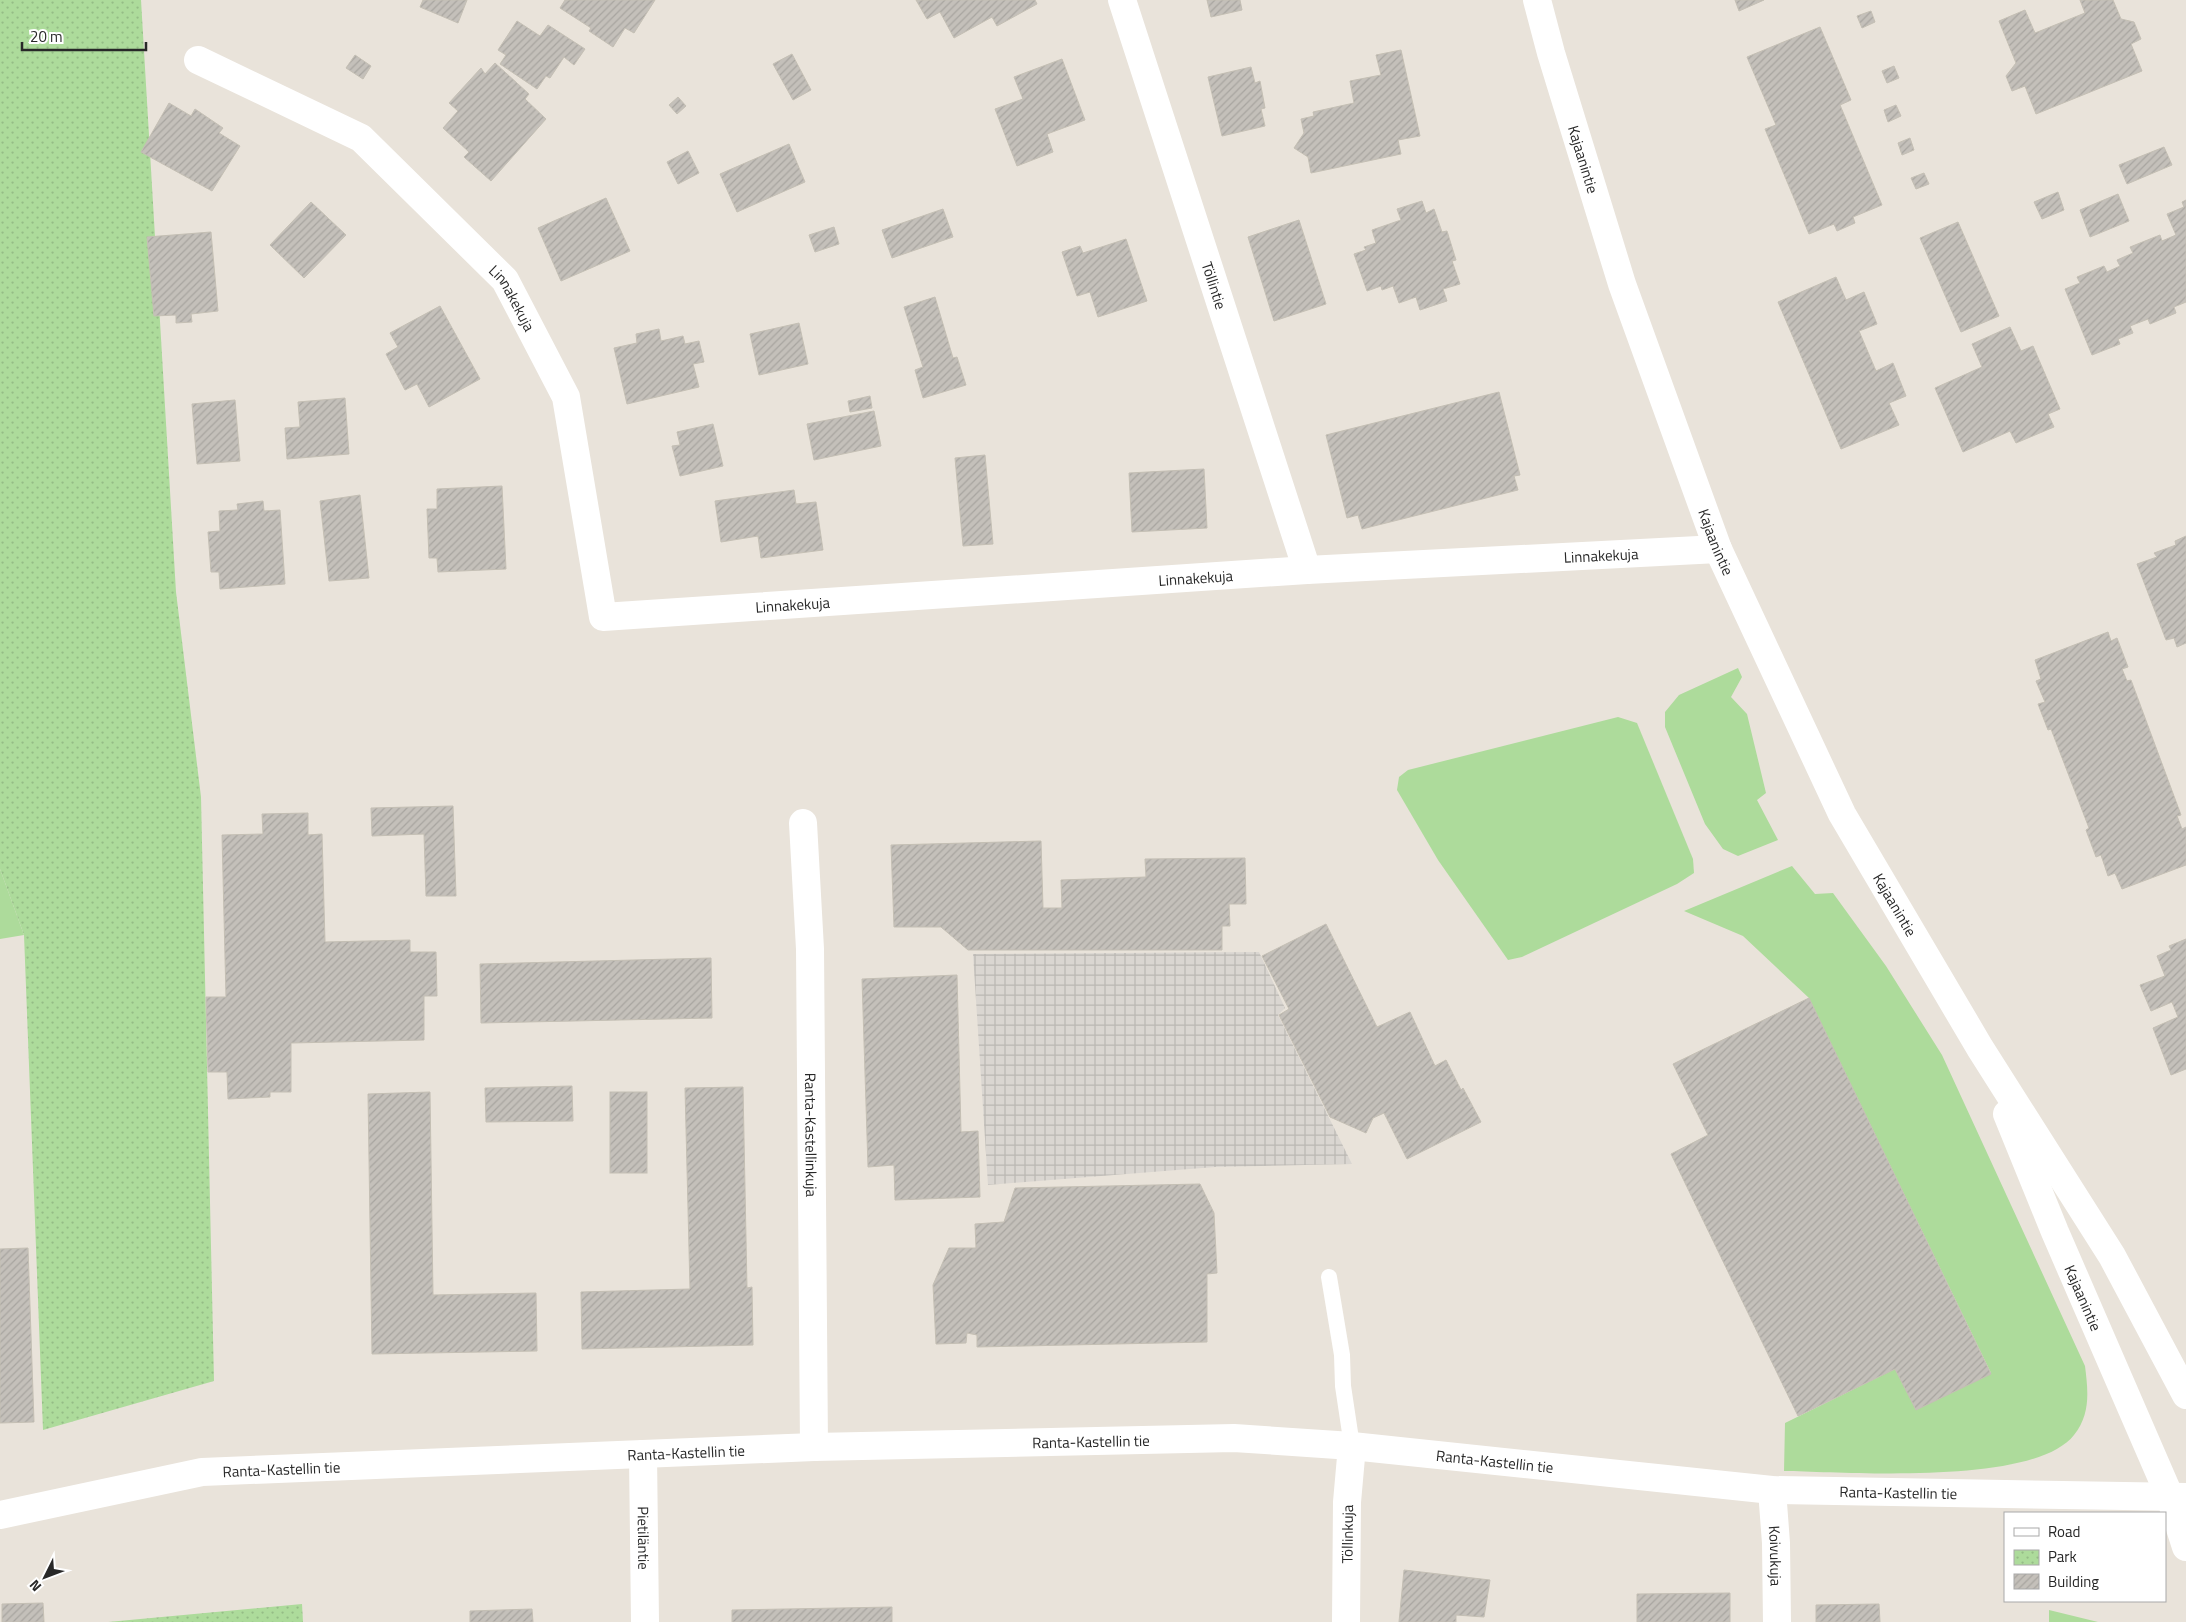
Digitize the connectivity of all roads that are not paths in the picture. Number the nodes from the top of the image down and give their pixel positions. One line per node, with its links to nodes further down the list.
1 (1122, 0): 5 (street, Töllintie)
2 (1537, 0): 4 (street, Kajaanintie)
3 (198, 60): 5 (street, Linnakekuja)
4 (1718, 550): 5 (street, Linnakekuja); 7 (street, Kajaanintie)
5 (1307, 570)
6 (803, 823): 11 (street, Ranta-Kastellinkuja)
7 (1980, 1048): 9 (street, Kajaanintie); 14 (street, Kajaanintie)
8 (1328, 1277): 10 (lane)
9 (2186, 1395)
10 (1352, 1446): 11 (street, Ranta-Kastellin tie); 13 (street, Ranta-Kastellin tie); 18 (street, Töllinkuja)
11 (814, 1447): 12 (street, Ranta-Kastellin tie)
12 (643, 1454): 15 (street, Ranta-Kastellin tie); 17 (street, Pietiläntie)
13 (1772, 1490): 14 (street, Ranta-Kastellin tie); 19 (street, Koivukuja)
14 (2178, 1497): 16 (street, Kajaanintie)
15 (0, 1515)
16 (2186, 1547)
17 (645, 1622)
18 (1346, 1622)
19 (1778, 1622)

